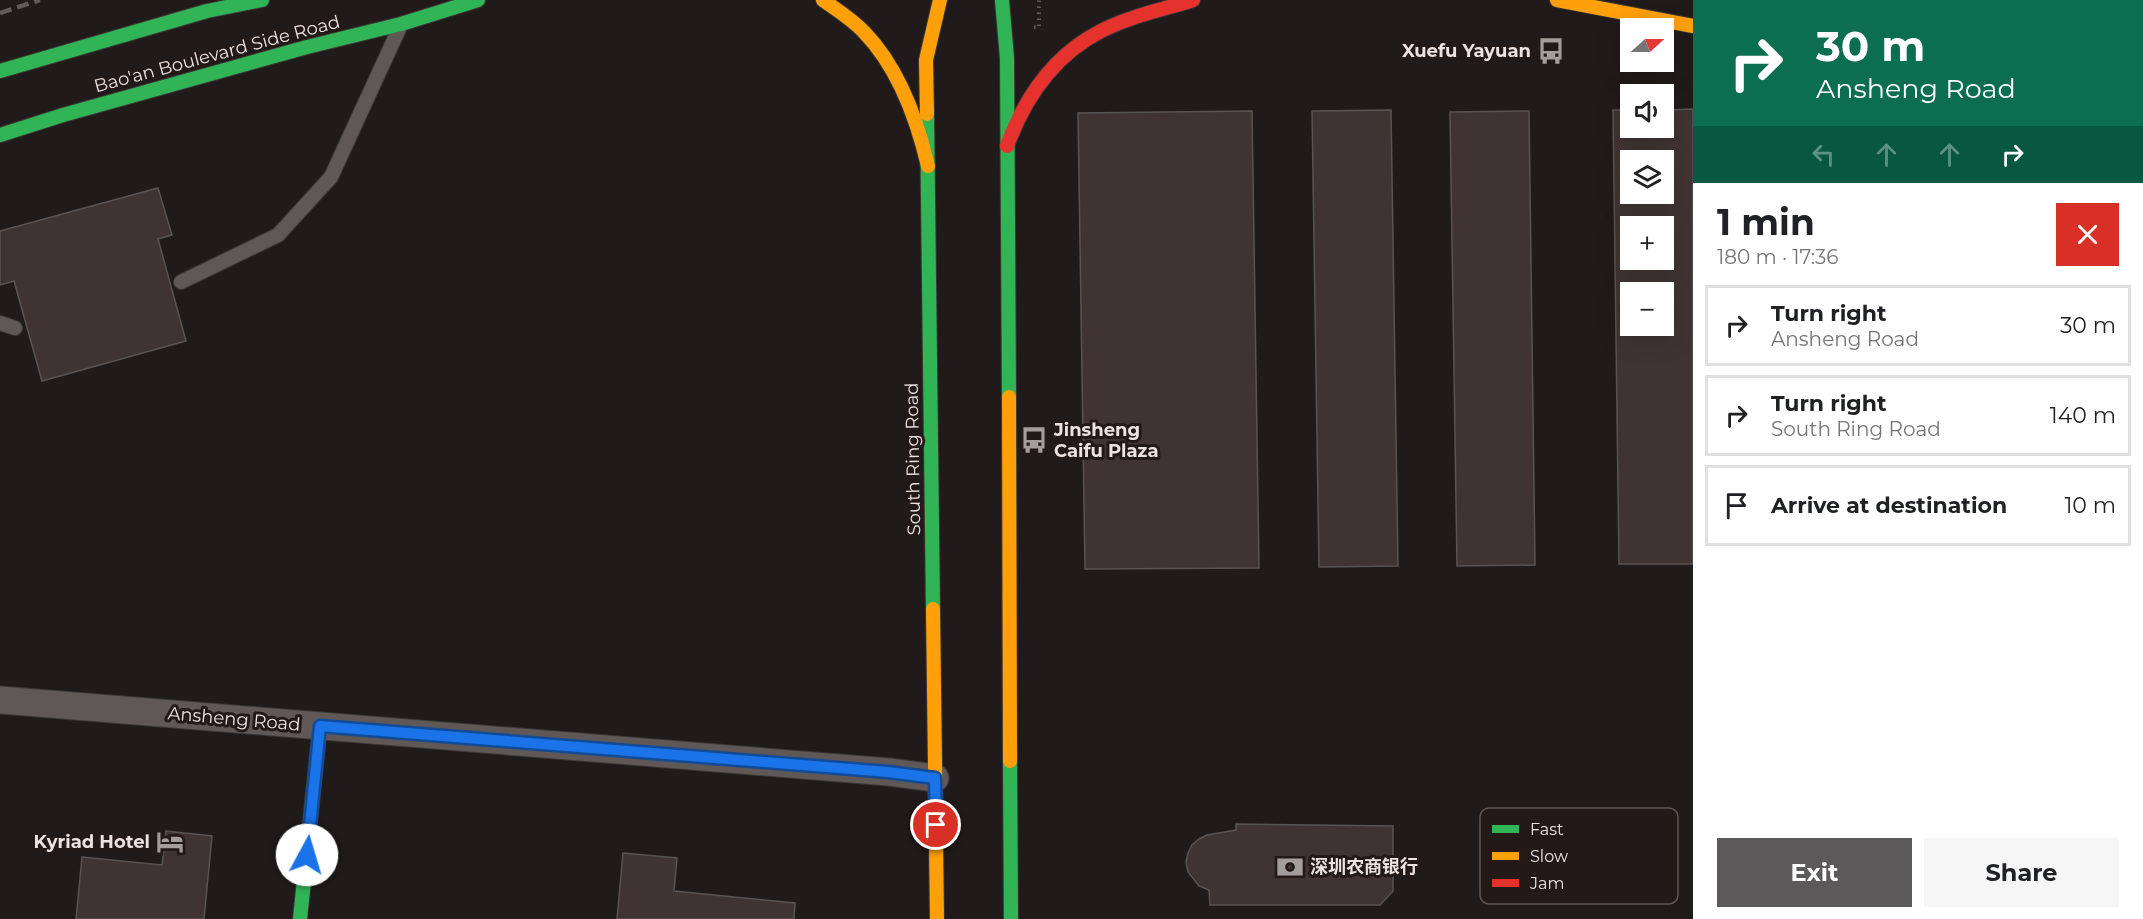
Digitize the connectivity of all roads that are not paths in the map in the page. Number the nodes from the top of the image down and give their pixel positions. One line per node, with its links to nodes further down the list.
1 (262, 0): 10 (main road)
2 (478, 0): 8 (main road, Bao'an Boulevard Side Road)
3 (823, 0): 13 (main road)
4 (940, 0): 13 (main road, South Ring Road)
5 (1002, 0): 12 (main road)
6 (1193, 0): 12 (main road)
7 (1557, 0): 9 (main road)
8 (401, 24): 11 (main road, Bao'an Boulevard Side Road); 14 (lane)
9 (1693, 26)
10 (0, 71)
11 (0, 135)
12 (1007, 146): 22 (main road)
13 (928, 166): 19 (main road, South Ring Road)
14 (181, 282)
15 (0, 323): 16 (lane)
16 (15, 328)
17 (0, 700): 18 (street, Ansheng Road)
18 (320, 726): 19 (street, Ansheng Road); 20 (main road)
19 (935, 778): 21 (main road, South Ring Road)
20 (300, 919)
21 (937, 919)
22 (1011, 919)

